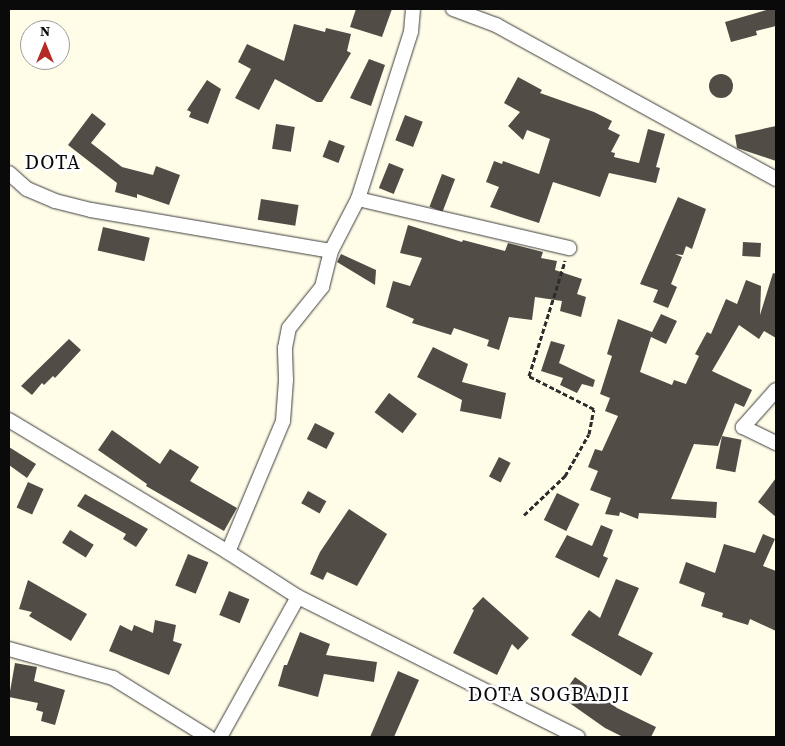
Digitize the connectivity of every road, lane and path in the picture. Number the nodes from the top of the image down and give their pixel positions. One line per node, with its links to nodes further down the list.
1 (413, 9): 5 (street)
2 (453, 9): 4 (street)
3 (9, 173): 7 (street)
4 (776, 179)
5 (358, 199): 6 (street); 7 (street)
6 (569, 248): 11 (path)
7 (331, 251): 12 (street)
8 (776, 390): 10 (street)
9 (9, 420): 12 (street)
10 (776, 443)
11 (524, 516)
12 (228, 552): 13 (street)
13 (298, 597): 16 (street); 17 (street)
14 (9, 649): 15 (street)
15 (208, 737)
16 (220, 737)
17 (578, 737)

